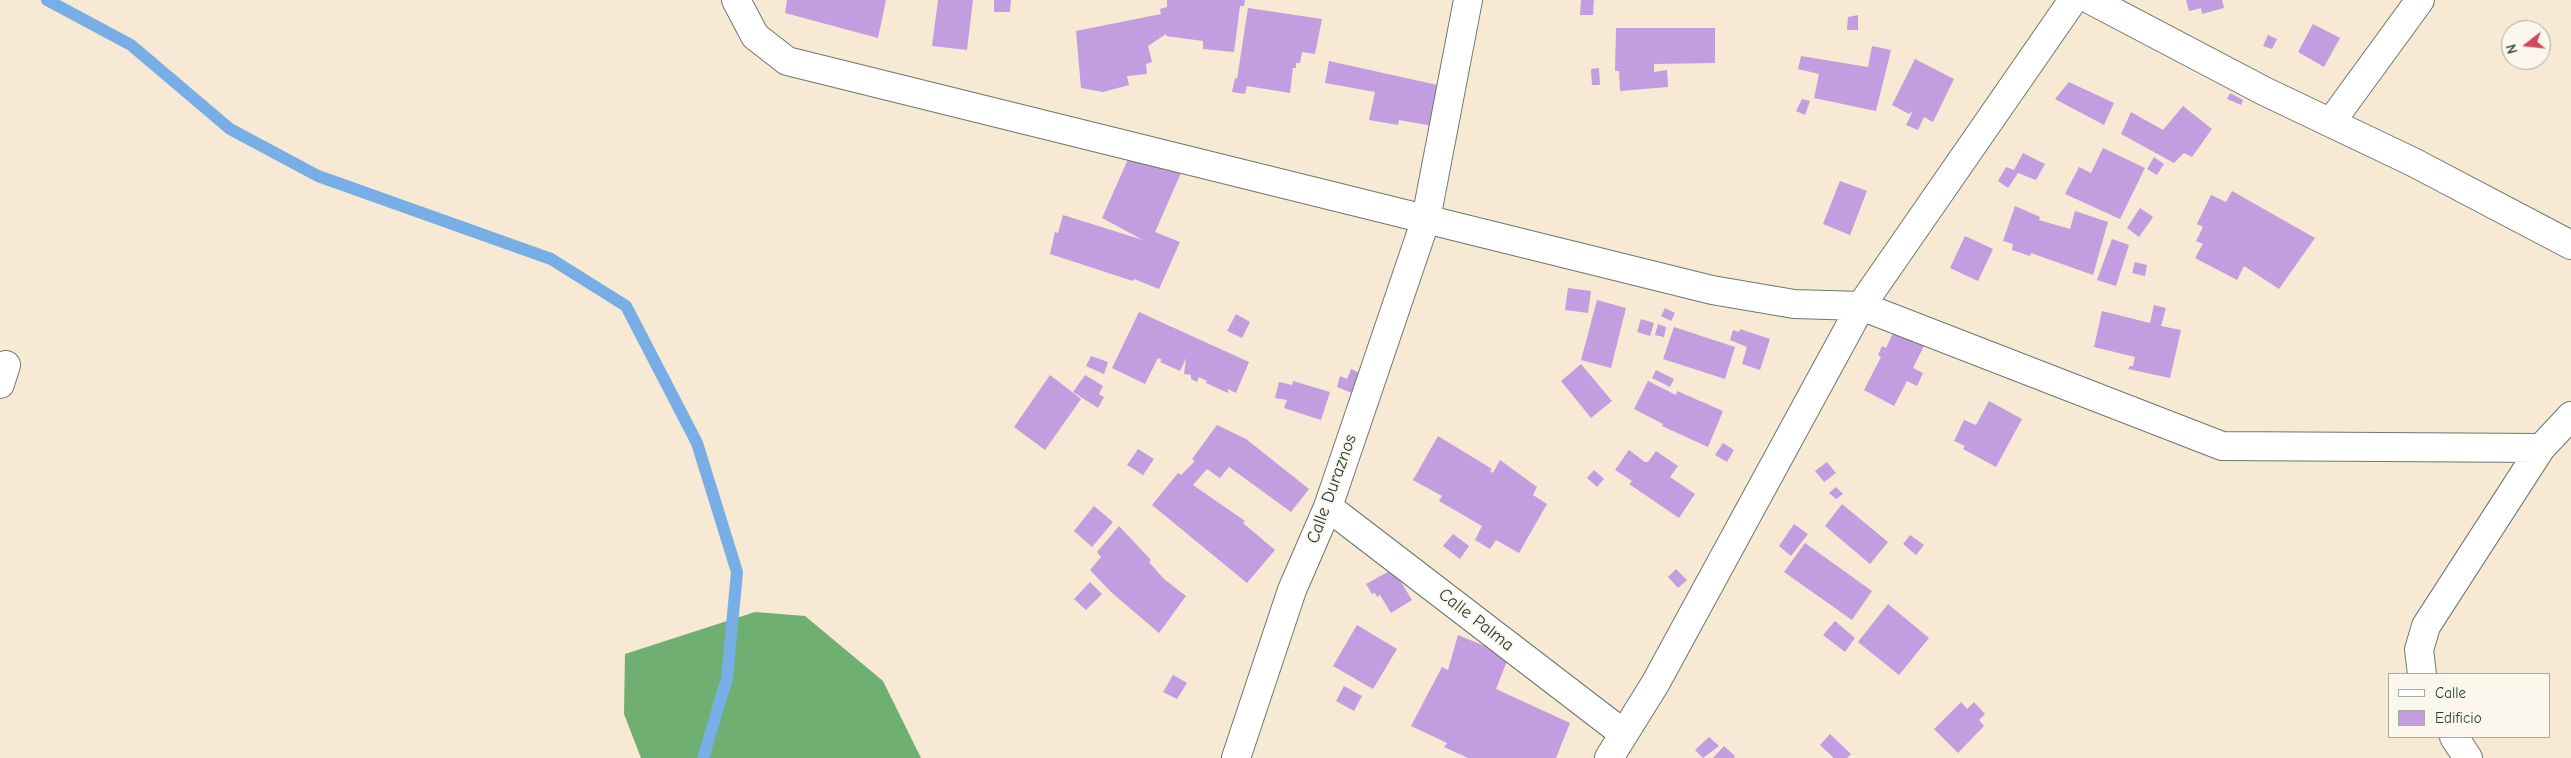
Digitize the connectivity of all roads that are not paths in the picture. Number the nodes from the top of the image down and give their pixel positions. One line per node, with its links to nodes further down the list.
1 (736, 0): 7 (street)
2 (1468, 0): 7 (street, Calle Duraznos)
3 (2073, 0): 9 (street)
4 (2091, 0): 6 (street)
5 (2420, 0): 6 (street)
6 (2330, 122): 8 (street)
7 (1426, 219): 9 (street); 12 (street, Calle Duraznos)
8 (2571, 245)
9 (1861, 306): 11 (street); 14 (street)
10 (2571, 416): 11 (street)
11 (2541, 448): 13 (street)
12 (1328, 507): 14 (street, Calle Palma); 16 (street, Calle Duraznos)
13 (2422, 673)
14 (1624, 734): 17 (street)
15 (2455, 738): 18 (street)
16 (1236, 758)
17 (1609, 758)
18 (2468, 758)

